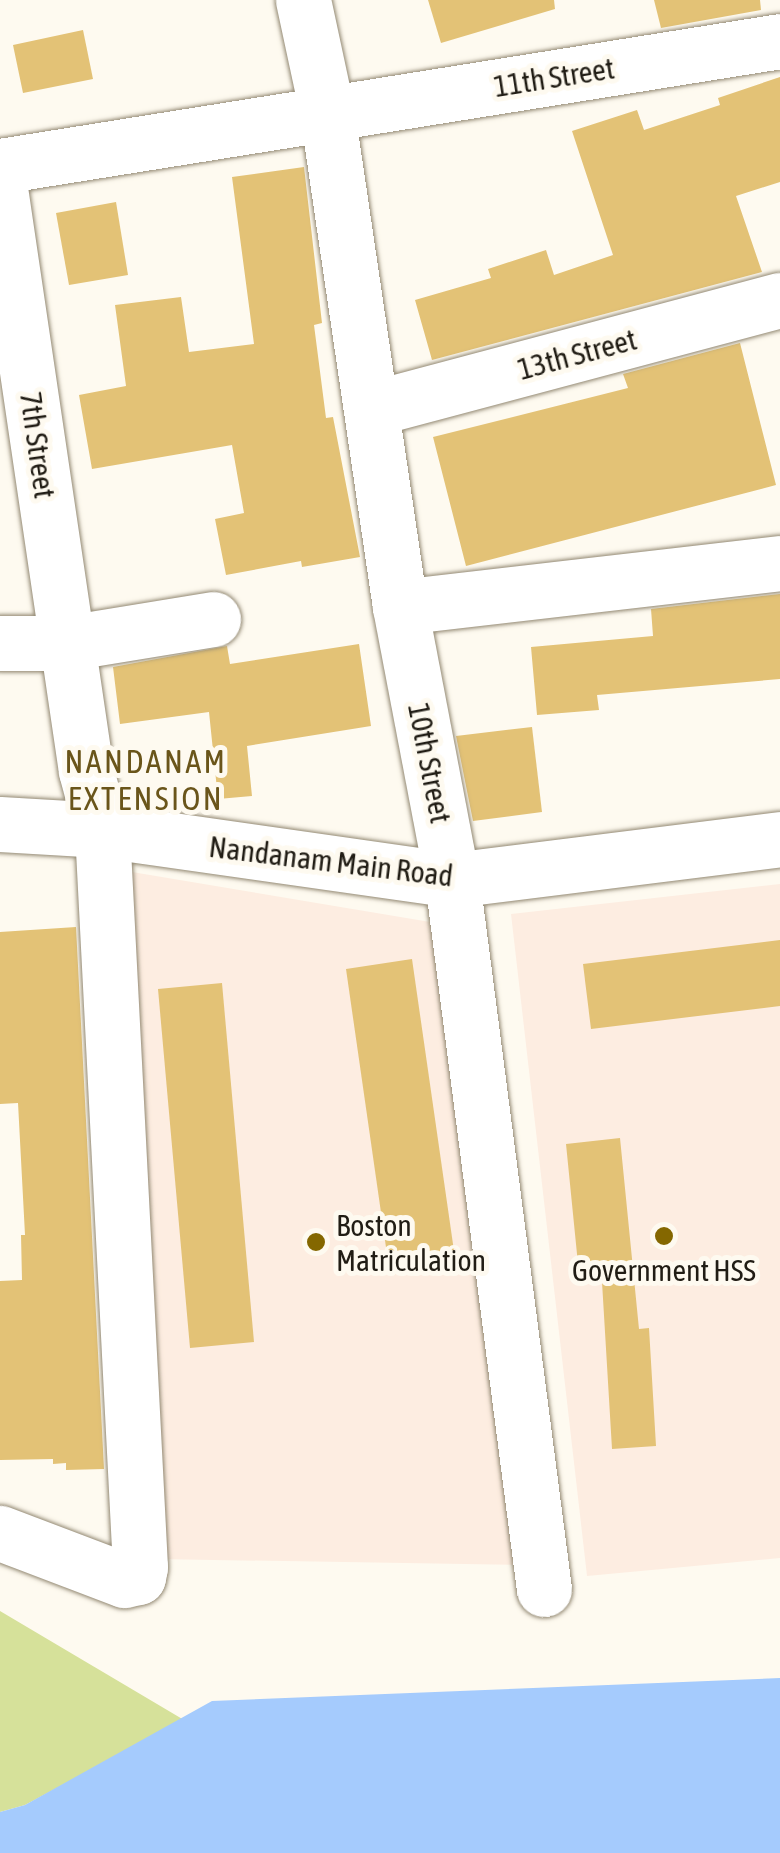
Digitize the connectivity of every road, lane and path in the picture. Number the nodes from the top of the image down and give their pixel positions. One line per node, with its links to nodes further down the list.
1 (303, 0): 3 (street, 10th Street)
2 (780, 41): 3 (street, 11th Street)
3 (327, 112): 4 (street, 11th Street); 7 (street, 10th Street)
4 (0, 166)
5 (0, 188): 12 (street, 7th Street)
6 (780, 300): 7 (street, 13th Street)
7 (374, 408): 9 (street, 10th Street)
8 (780, 563): 9 (street)
9 (400, 607): 16 (street, 10th Street)
10 (214, 619): 12 (street)
11 (0, 643): 12 (street)
12 (66, 644): 14 (street, 7th Street)
13 (0, 824): 14 (street, Nandanam Main Road)
14 (102, 830): 16 (street, Nandanam Main Road); 17 (street, 7th Street)
15 (780, 839): 16 (street, Nandanam Main Road)
16 (452, 880): 18 (street, 10th Street)
17 (0, 1533)
18 (544, 1589)

